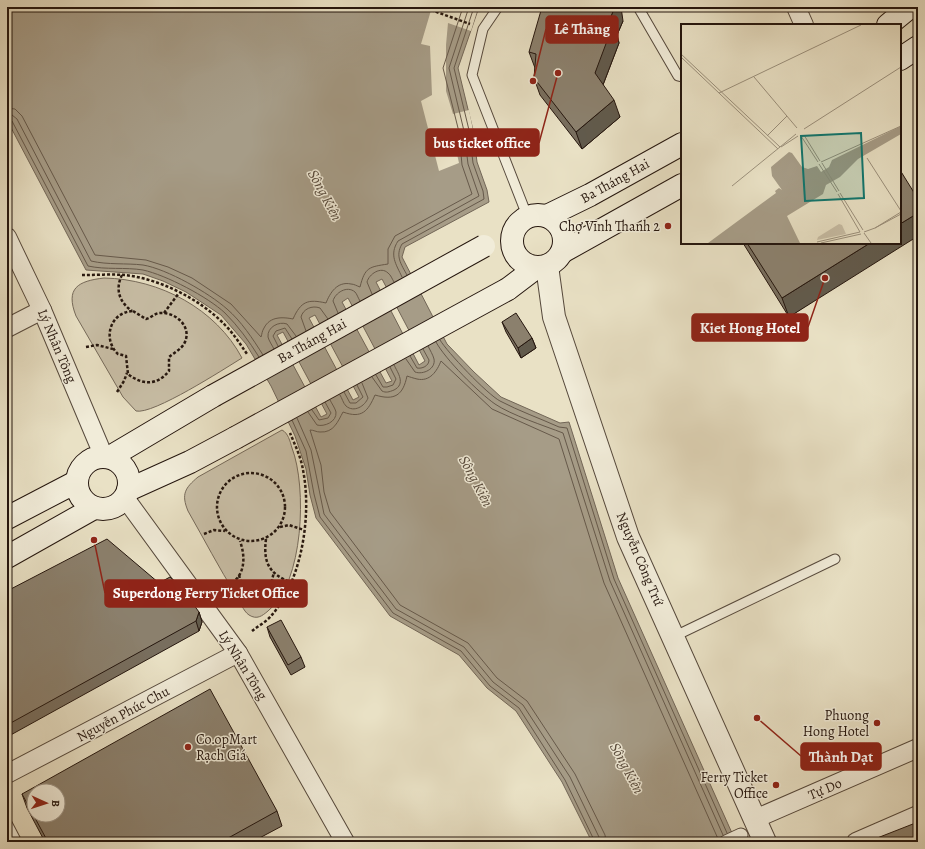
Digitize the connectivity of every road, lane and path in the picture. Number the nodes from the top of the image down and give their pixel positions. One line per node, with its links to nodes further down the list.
1 (498, 7): 14 (lane)
2 (638, 7): 11 (lane)
3 (796, 7): 6 (street)
4 (910, 7): 7 (main road)
5 (431, 10): 8 (path)
6 (804, 24)
7 (889, 24)
8 (472, 25)
9 (918, 47): 10 (main road)
10 (901, 58)
11 (681, 77)
12 (681, 145): 14 (main road, Ba Tháng Hai)
13 (681, 186): 16 (main road)
14 (530, 220): 16 (main road); 16 (main road); 30 (main road, Ba Tháng Hai, bridge)
15 (7, 237): 20 (street, Lý Nhân Tông)
16 (549, 262): 32 (main road, bridge); 48 (main road, Nguyễn Công Trứ)
17 (82, 275): 18 (path)
18 (122, 275): 19 (path); 21 (path)
19 (179, 293): 22 (path); 26 (path)
20 (42, 310): 23 (street); 30 (street, Lý Nhân Tông)
21 (133, 311): 22 (path); 25 (path)
22 (164, 313): 27 (path)
23 (7, 328)
24 (86, 347): 25 (path)
25 (113, 349): 27 (path)
26 (248, 356)
27 (127, 373): 28 (path)
28 (117, 392)
29 (288, 430): 36 (path)
30 (107, 457): 31 (main road); 32 (main road)
31 (76, 482): 33 (main road); 34 (main road)
32 (127, 494): 33 (main road); 49 (street, Lý Nhân Tông)
33 (94, 508): 41 (main road)
34 (7, 518)
35 (280, 527): 36 (path); 37 (path); 39 (path)
36 (304, 530): 46 (path)
37 (227, 532): 38 (path); 40 (path)
38 (204, 534)
39 (266, 539): 40 (path); 43 (path)
40 (239, 540): 44 (path)
41 (7, 557)
42 (835, 560): 48 (lane)
43 (274, 572): 44 (path); 46 (path)
44 (239, 575): 45 (path)
45 (232, 583)
46 (292, 583): 47 (path)
47 (252, 631)
48 (673, 638): 54 (main road, Nguyễn Công Trứ)
49 (238, 654): 51 (street, Nguyễn Phúc Chu); 56 (street, Lý Nhân Tông)
50 (918, 748): 54 (street, Tự Do)
51 (7, 774)
52 (918, 815): 59 (street)
53 (7, 823): 55 (lane)
54 (748, 827): 57 (street); 58 (main road, Nguyễn Công Trứ)
55 (17, 842)
56 (345, 842)
57 (726, 842)
58 (765, 842)
59 (856, 842)

